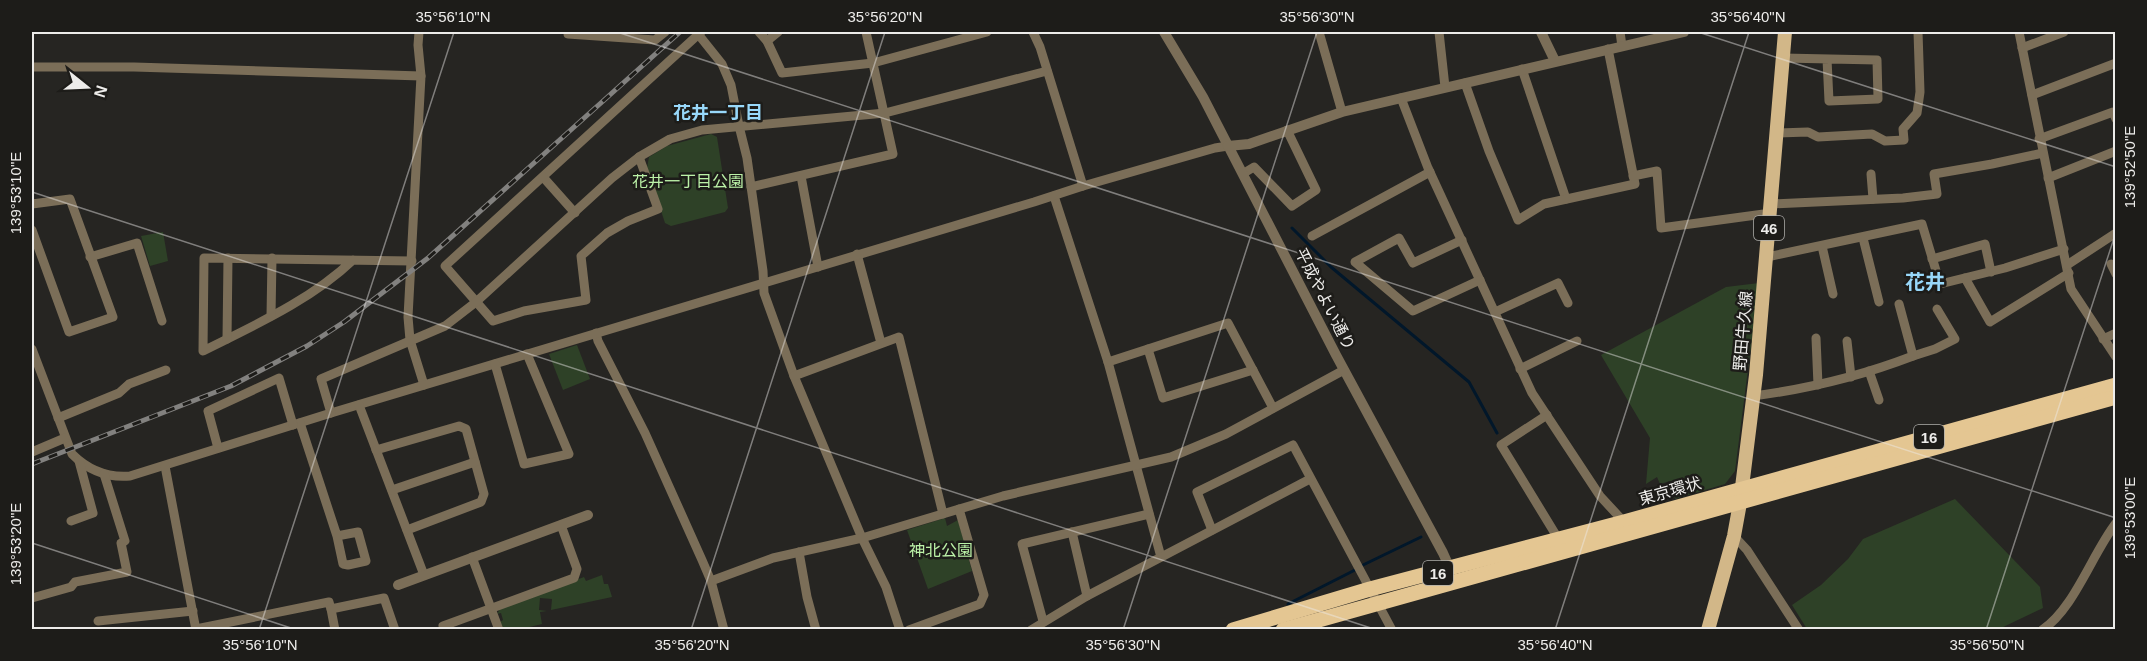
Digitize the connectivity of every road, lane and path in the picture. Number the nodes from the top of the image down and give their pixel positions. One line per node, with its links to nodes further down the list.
1 (419, 32): 32 (street)
2 (568, 32): 3 (street)
3 (665, 32)
4 (759, 32): 20 (street)
5 (778, 32): 20 (street)
6 (866, 32): 27 (street)
7 (981, 32): 27 (street)
8 (1033, 32): 31 (street)
9 (1164, 32): 44 (street, 平成やよい通り)
10 (1319, 32): 37 (street)
11 (1439, 32): 34 (street)
12 (1541, 32): 26 (street)
13 (1620, 32): 21 (street)
14 (1684, 32): 21 (street)
15 (1785, 32): 24 (main road, 野田牛久線 / 46)
16 (1918, 32): 42 (street)
17 (2019, 32): 22 (street)
18 (2064, 32): 22 (street)
19 (700, 33): 40 (street); 53 (street)
20 (767, 41): 27 (street)
21 (1622, 46): 23 (street)
22 (2022, 48): 35 (street)
23 (1608, 49): 26 (street); 52 (street)
24 (1783, 58): 25 (street); 42 (main road, 野田牛久線 / 46)
25 (1827, 58): 25 (street)
26 (1555, 62): 30 (street)
27 (873, 63): 38 (street)
28 (2115, 63): 35 (street)
29 (32, 67): 32 (street)
30 (1522, 69): 33 (street); 58 (street)
31 (1047, 72): 38 (street); 55 (street)
32 (421, 76): 79 (street)
33 (1465, 83): 34 (street); 58 (street)
34 (1445, 87): 36 (street)
35 (2031, 95): 43 (street)
36 (1401, 98): 37 (street); 48 (street)
37 (1342, 112): 41 (street)
38 (885, 113): 40 (street); 51 (street)
39 (2115, 119): 43 (street)
40 (739, 126): 47 (street); 56 (street)
41 (1287, 130): 44 (street); 49 (street)
42 (1777, 133): 61 (main road, 野田牛久線 / 46)
43 (2039, 139): 46 (street)
44 (1228, 146): 49 (street, 平成やよい通り); 55 (street)
45 (2115, 151): 54 (street)
46 (2043, 153): 54 (street); 59 (street)
47 (639, 157): 62 (street); 87 (street)
48 (1430, 172): 65 (street); 67 (street)
49 (1244, 173): 114 (street, 平成やよい通り)
50 (1871, 174): 59 (street)
51 (801, 176): 56 (street); 80 (street)
52 (1633, 176): 58 (street); 61 (street)
53 (543, 177): 62 (street); 87 (street)
54 (2048, 178): 69 (street)
55 (1083, 186): 57 (street)
56 (751, 187): 85 (street)
57 (1054, 196): 70 (street); 109 (street)
58 (1566, 199)
59 (1873, 199): 61 (street)
60 (32, 204): 72 (street)
61 (1771, 209): 73 (main road, 野田牛久線 / 46)
62 (575, 213): 87 (street)
63 (32, 230): 71 (street)
64 (2115, 233): 81 (street)
65 (1312, 236)
66 (1863, 238): 68 (street); 76 (street); 88 (street)
67 (1462, 240): 84 (street); 84 (street)
68 (1822, 246): 73 (street); 86 (street)
69 (2064, 249): 81 (street); 82 (street)
70 (857, 254): 80 (street); 103 (street)
71 (42, 256): 72 (street); 77 (street)
72 (90, 257): 94 (street)
73 (1767, 257): 121 (main road, 野田牛久線 / 46)
74 (228, 258): 75 (street); 98 (street); 98 (street)
75 (273, 258): 78 (street); 93 (street)
76 (1932, 258): 82 (street); 83 (street)
77 (32, 259)
78 (353, 260): 79 (street); 93 (street)
79 (412, 261): 100 (street)
80 (818, 267): 85 (street)
81 (2068, 269): 83 (street); 99 (street)
82 (1991, 272): 83 (street)
83 (1965, 278)
84 (1480, 280): 92 (street)
85 (764, 284): 95 (street); 116 (street)
86 (1833, 294)
87 (476, 302): 100 (street)
88 (1879, 302)
89 (1568, 303): 92 (street)
90 (1899, 304): 107 (street)
91 (1937, 309): 107 (street)
92 (1495, 312): 111 (street)
93 (271, 316): 98 (street)
94 (162, 321)
95 (596, 333): 106 (street); 162 (street)
96 (2115, 333): 99 (street)
97 (1816, 338): 119 (street)
98 (228, 339)
99 (2103, 339): 108 (street)
100 (410, 340): 118 (street); 126 (street)
101 (1577, 341): 111 (street)
102 (1847, 341): 117 (street)
103 (881, 343): 116 (street); 143 (street)
104 (32, 349): 128 (street)
105 (1148, 349): 109 (street); 113 (street); 113 (street)
106 (527, 354): 110 (street); 110 (street)
107 (1913, 356): 115 (street)
108 (2115, 357)
109 (1108, 362): 137 (street)
110 (495, 364): 118 (street)
111 (1520, 369): 127 (street)
112 (166, 370): 128 (street)
113 (1253, 370): 125 (street)
114 (1344, 370): 125 (street); 161 (street, 平成やよい通り)
115 (1869, 371): 117 (street); 123 (street)
116 (794, 376): 155 (street)
117 (1851, 377): 119 (street)
118 (424, 385): 124 (street)
119 (1818, 385): 121 (street)
120 (2115, 385): 141 (highway, 東京環状 / 16)
121 (1753, 396): 141 (main road, 野田牛久線 / 46)
122 (2115, 397): 141 (highway, 東京環状 / 16)
123 (1879, 400)
124 (359, 405): 126 (street); 132 (street)
125 (1273, 408): 137 (street)
126 (331, 413): 129 (street)
127 (1547, 415): 147 (street); 156 (street)
128 (58, 418): 130 (street)
129 (297, 424): 131 (street); 131 (street); 154 (street)
130 (65, 438): 133 (street); 134 (street)
131 (218, 448): 136 (street)
132 (376, 450): 135 (street); 140 (street)
133 (32, 452)
134 (79, 461): 138 (street); 146 (street)
135 (475, 462): 140 (street); 150 (street)
136 (165, 466): 138 (street); 169 (street)
137 (1135, 466): 142 (street); 144 (street)
138 (104, 474): 166 (street)
139 (1310, 479): 151 (street); 151 (street); 165 (street)
140 (392, 490): 150 (street)
141 (1741, 496): 147 (highway, 東京環状 / 16); 153 (main road, 野田牛久線 / 46); 161 (highway, 東京環状 / 16)
142 (959, 509): 143 (street); 180 (street)
143 (943, 514): 155 (street)
144 (1149, 514): 152 (street); 159 (street)
145 (588, 515): 149 (street)
146 (71, 521)
147 (1624, 522): 156 (highway, 東京環状 / 16)
148 (2115, 523): 187 (street)
149 (561, 525): 158 (street); 167 (street)
150 (407, 530): 160 (street)
151 (1212, 530): 159 (street)
152 (1072, 532): 164 (street); 171 (street)
153 (1734, 536): 185 (main road, 野田牛久線 / 46); 186 (street)
154 (337, 537)
155 (862, 538): 157 (street); 179 (street)
156 (1559, 540): 161 (highway, 東京環状 / 16)
157 (799, 552): 162 (street); 178 (street)
158 (472, 557): 160 (street); 167 (street)
159 (1161, 557): 164 (street)
160 (424, 575): 163 (street)
161 (1453, 576): 165 (highway, 東京環状 / 16)
162 (711, 581): 177 (street)
163 (398, 585)
164 (1087, 596): 171 (street)
165 (1374, 596): 182 (highway, 東京環状 / 16); 183 (highway, 東京環状 / 16); 184 (street)
166 (32, 598)
167 (491, 607): 175 (street); 176 (street)
168 (331, 609): 172 (street); 173 (street); 174 (street)
169 (193, 611): 170 (street); 172 (street)
170 (99, 621)
171 (1043, 621): 181 (street)
172 (196, 629)
173 (335, 630)
174 (395, 630)
175 (444, 630)
176 (499, 630)
177 (724, 630)
178 (816, 630)
179 (900, 630)
180 (909, 630)
181 (1031, 630)
182 (1233, 630)
183 (1283, 630)
184 (1392, 630)
185 (1708, 630)
186 (1799, 630)
187 (2042, 630)

